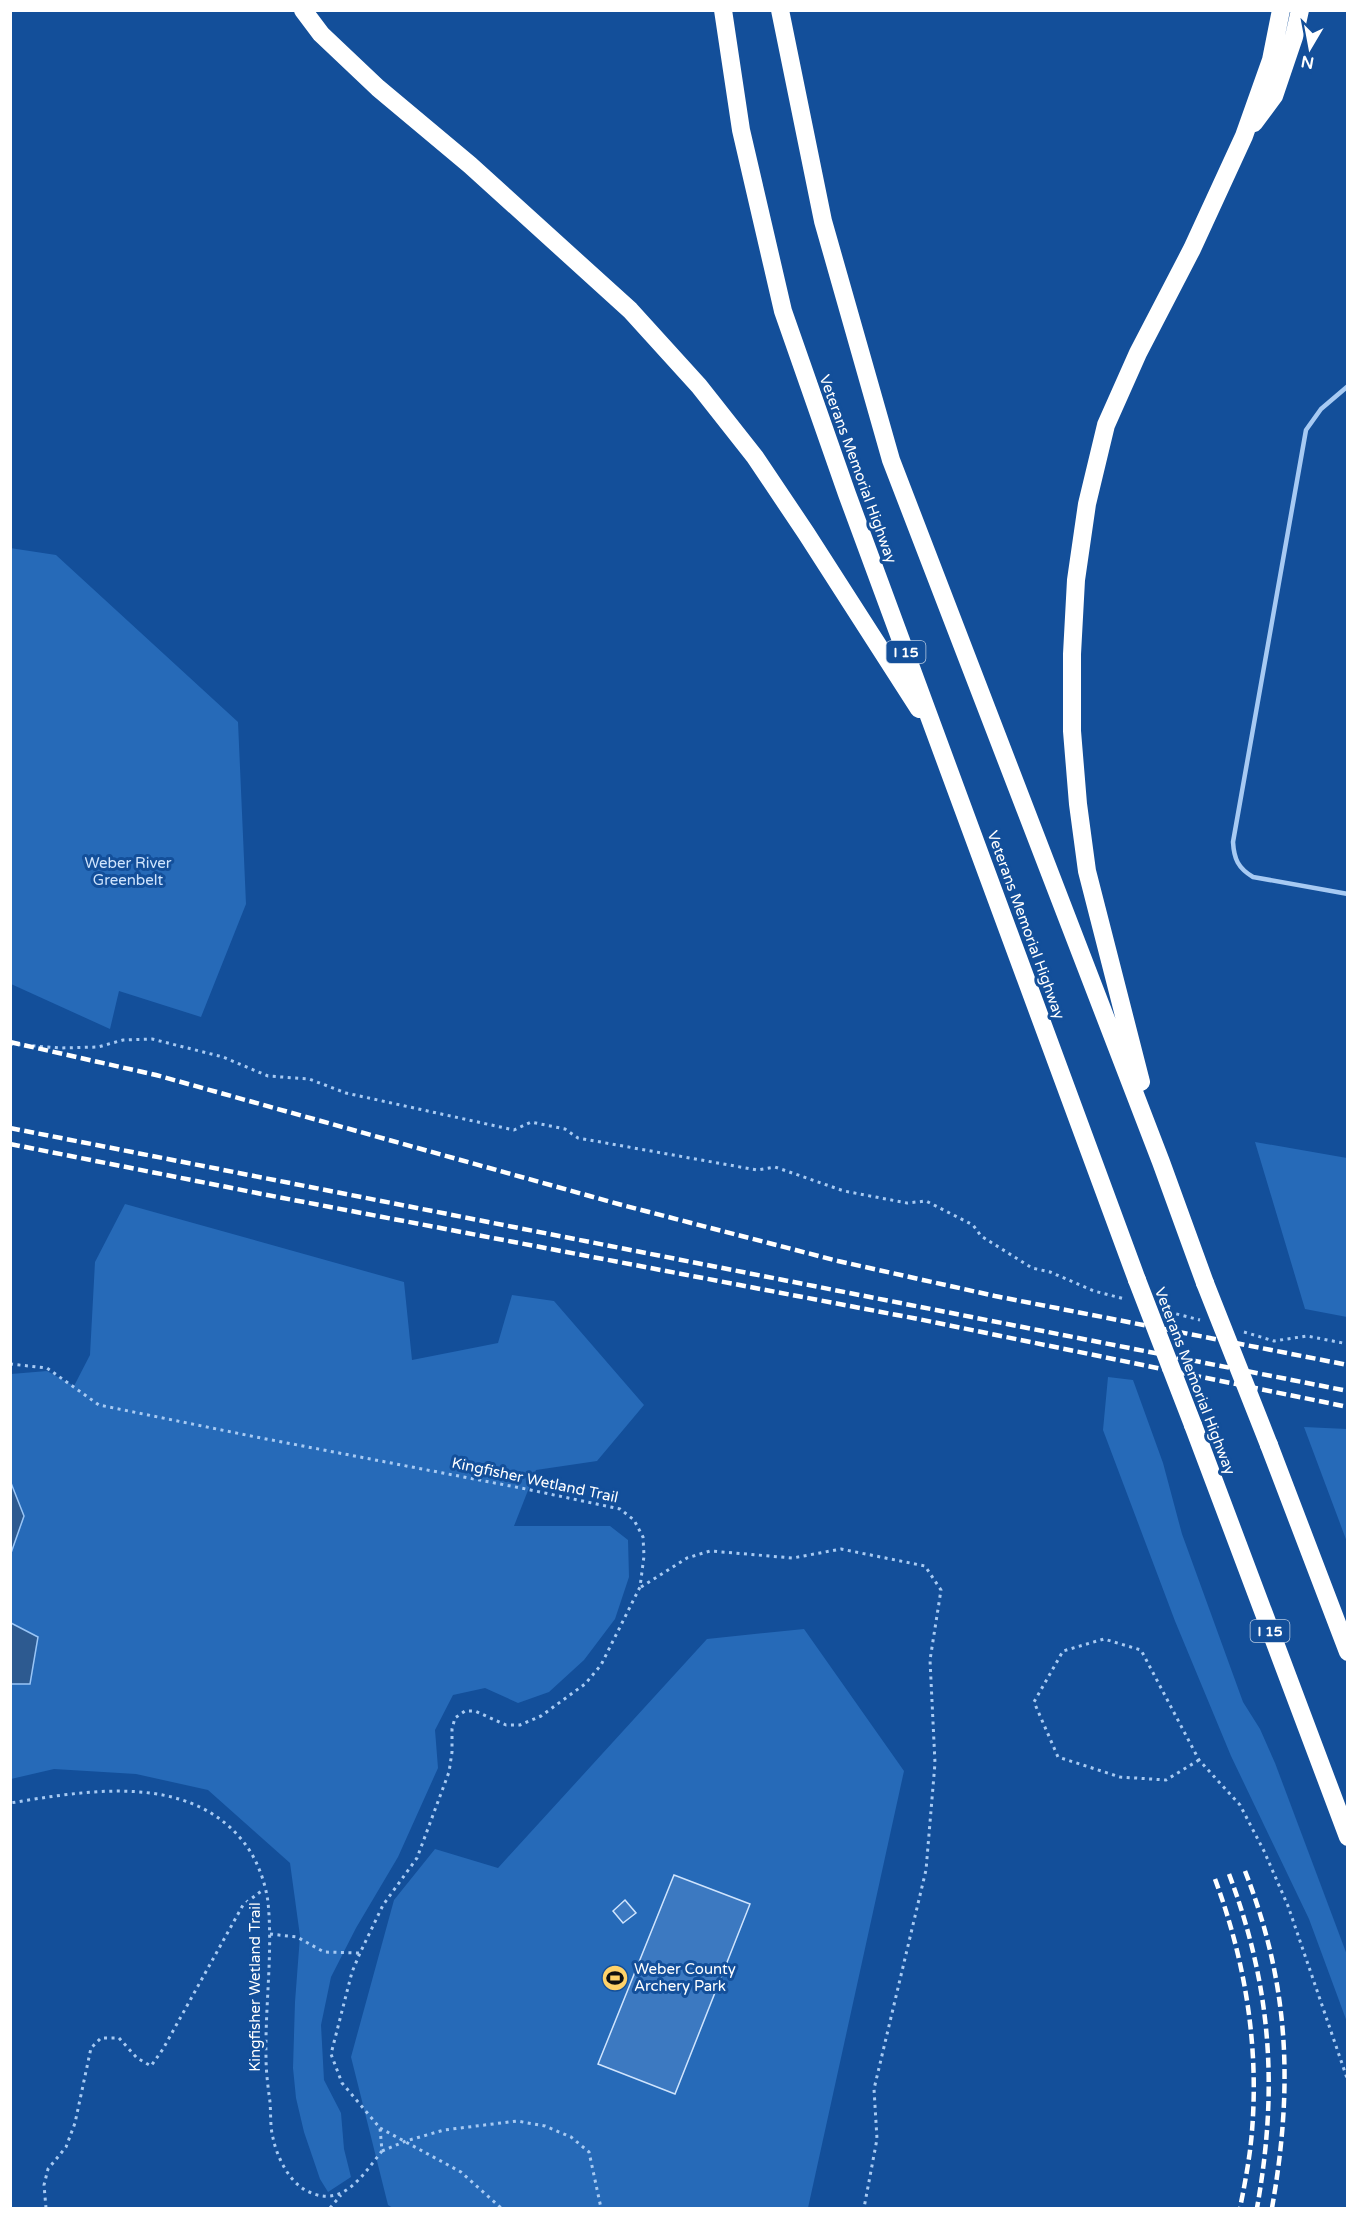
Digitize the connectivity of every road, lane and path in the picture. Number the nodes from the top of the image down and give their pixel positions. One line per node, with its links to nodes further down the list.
1 (303, 10): 8 (highway)
2 (723, 10): 8 (highway, Veterans Memorial Highway / I 15)
3 (780, 10): 11 (highway)
4 (1281, 10): 6 (highway)
5 (1300, 10): 6 (highway)
6 (1244, 136): 11 (highway)
7 (1347, 387): 9 (lane)
8 (939, 741): 22 (highway, Veterans Memorial Highway / I 15, bridge)
9 (1347, 894)
10 (10, 1044): 12 (path)
11 (1161, 1162): 19 (highway, bridge)
12 (1128, 1300)
13 (1161, 1310): 14 (path)
14 (1207, 1322)
15 (1240, 1332): 16 (path)
16 (1347, 1344)
17 (10, 1364): 18 (path, Kingfisher Wetland Trail)
18 (640, 1587): 25 (path, Kingfisher Wetland Trail); 35 (path)
19 (1347, 1652)
20 (1199, 1760): 20 (path); 26 (path)
21 (10, 1803): 23 (path, Kingfisher Wetland Trail)
22 (1347, 1837)
23 (264, 1889): 24 (path, Kingfisher Wetland Trail); 31 (path)
24 (270, 1934): 25 (path); 30 (path, Kingfisher Wetland Trail)
25 (360, 1953): 27 (path, Kingfisher Wetland Trail)
26 (1347, 2081)
27 (380, 2128): 28 (path); 29 (path)
28 (406, 2141): 29 (path); 33 (path); 34 (path)
29 (382, 2151): 30 (path)
30 (342, 2194): 32 (path)
31 (46, 2208)
32 (330, 2208)
33 (501, 2208)
34 (601, 2208)
35 (864, 2208)

